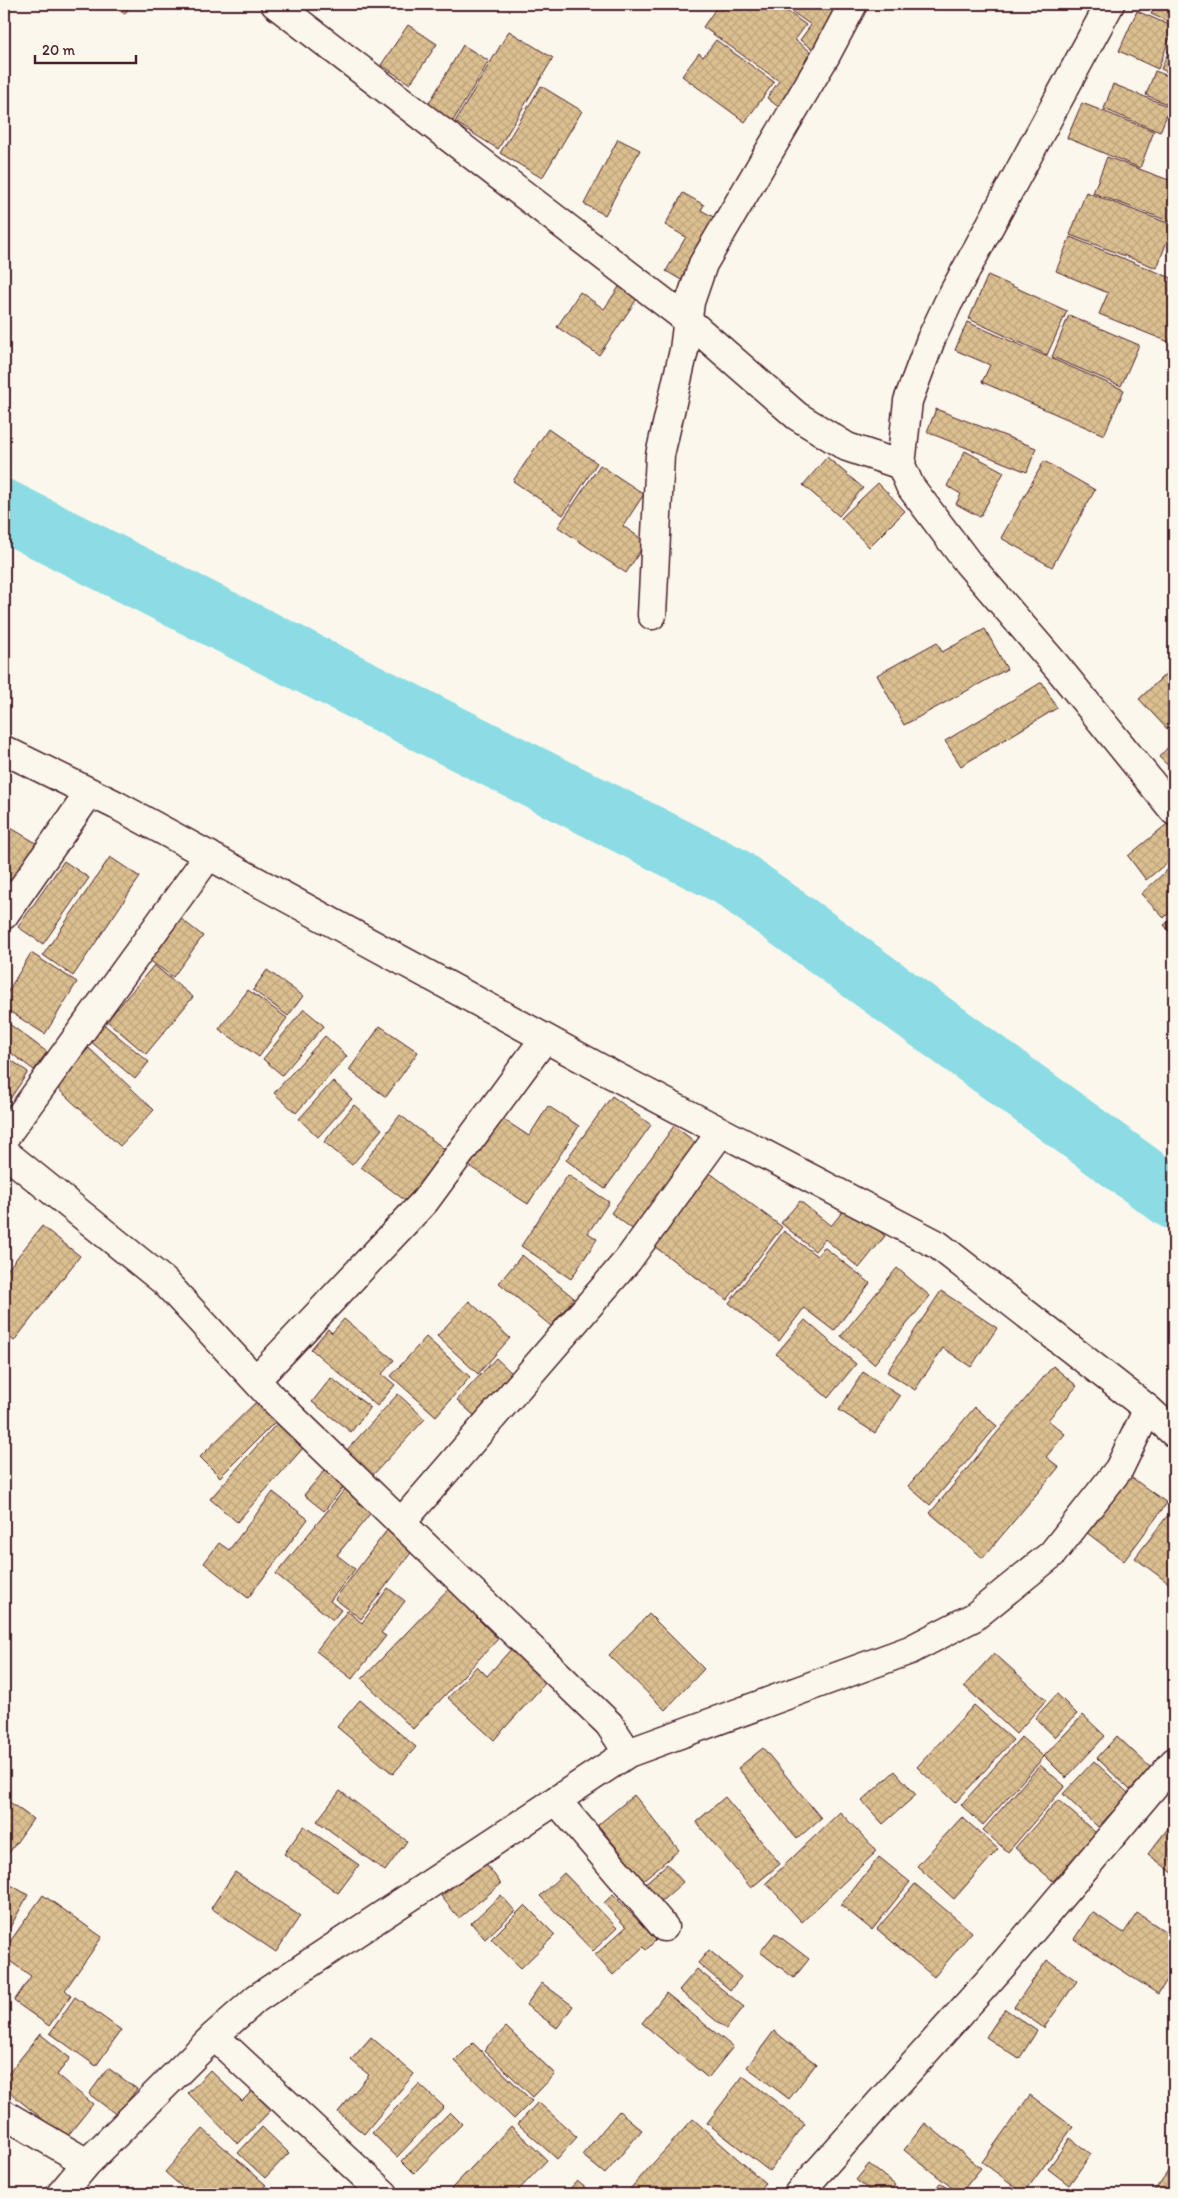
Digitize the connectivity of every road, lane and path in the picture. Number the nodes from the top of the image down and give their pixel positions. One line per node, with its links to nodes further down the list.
1 (275, 4): 4 (street)
2 (853, 4): 4 (street)
3 (1110, 4): 5 (street)
4 (686, 319): 5 (street); 6 (street)
5 (901, 465): 9 (street)
6 (652, 615)
7 (4, 750): 8 (street)
8 (90, 792): 10 (street); 11 (street)
9 (1174, 811)
10 (209, 855): 12 (street); 14 (street)
11 (4, 915)
12 (545, 1038): 13 (street); 16 (street)
13 (722, 1132): 17 (street); 19 (street)
14 (4, 1138)
15 (4, 1152): 16 (street)
16 (256, 1380): 19 (street)
17 (1148, 1409): 18 (street); 20 (street)
18 (1174, 1433)
19 (401, 1523): 20 (street)
20 (628, 1753): 22 (street)
21 (1174, 1762): 29 (street)
22 (556, 1800): 23 (street); 24 (street)
23 (664, 1927)
24 (214, 2036): 26 (street); 28 (street)
25 (4, 2114): 26 (street)
26 (87, 2163): 27 (street)
27 (61, 2194)
28 (384, 2194)
29 (798, 2194)

